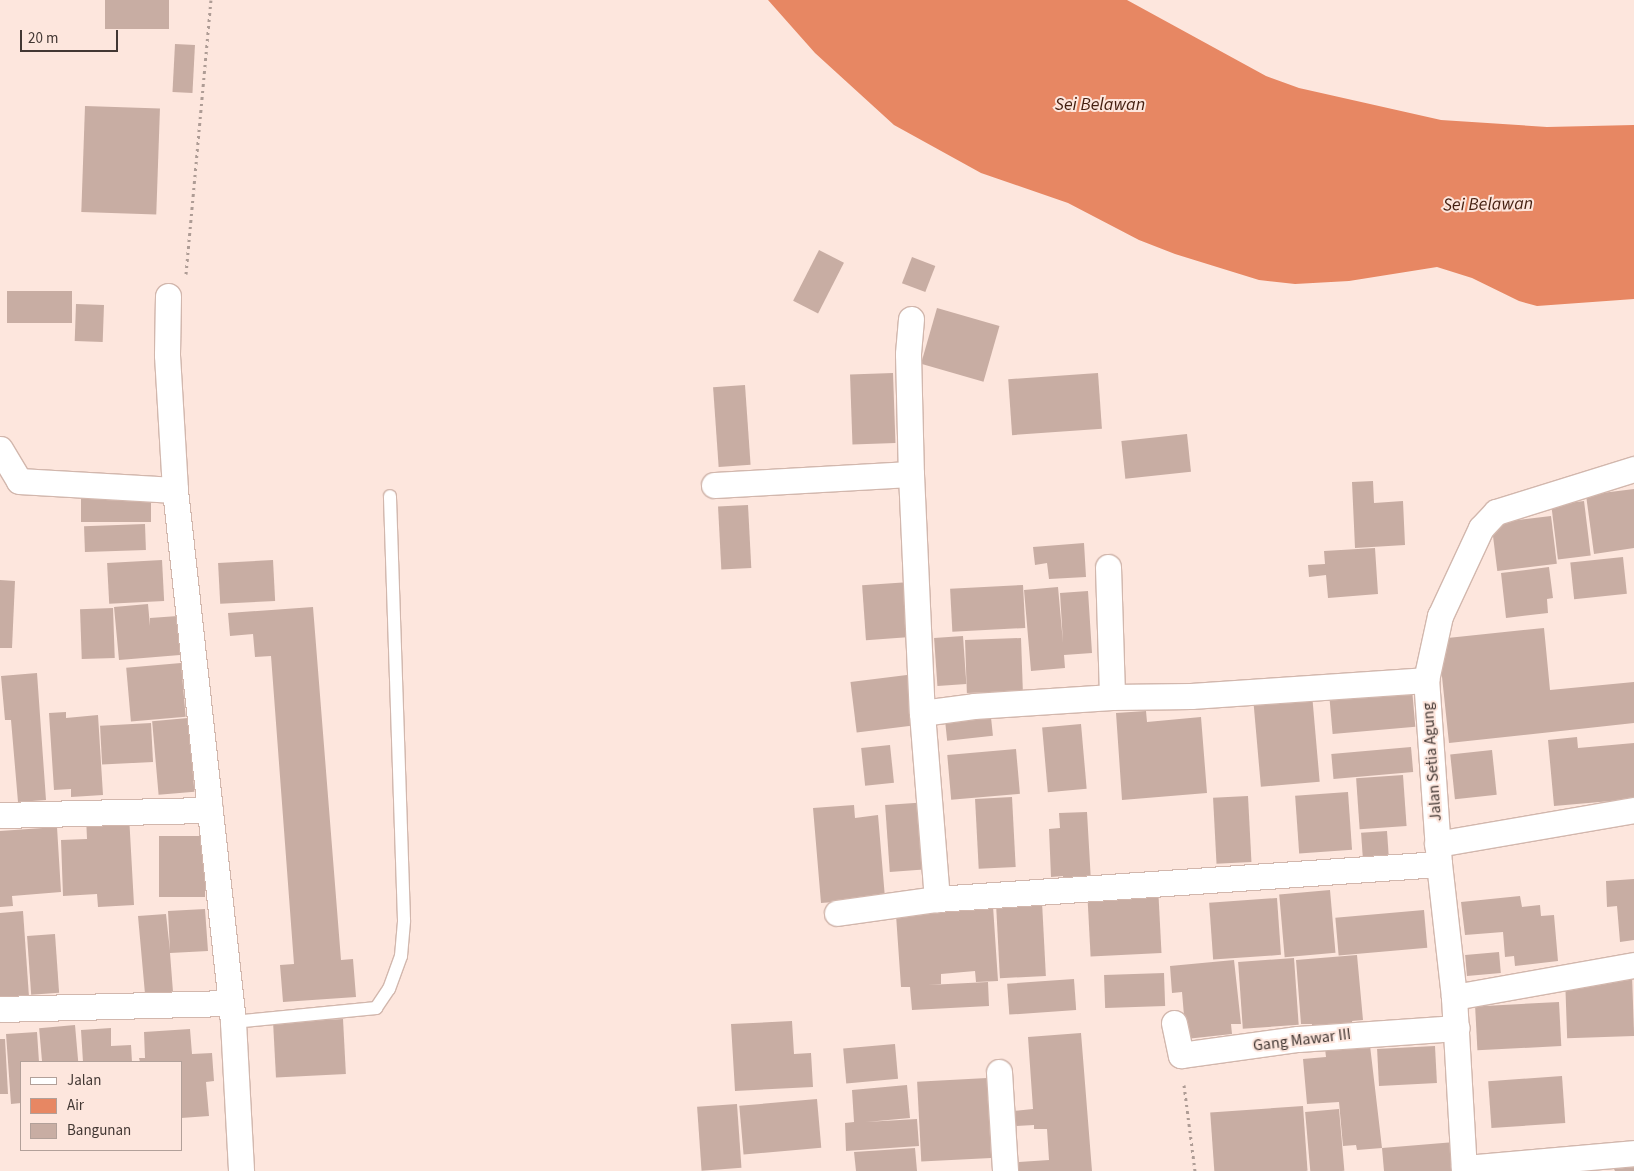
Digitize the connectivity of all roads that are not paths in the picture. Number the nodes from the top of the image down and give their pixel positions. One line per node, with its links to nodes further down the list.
1 (168, 296): 7 (street)
2 (911, 319): 5 (street)
3 (0, 449): 7 (street)
4 (1634, 469): 10 (street, Jalan Setia Agung)
5 (911, 474): 6 (street); 12 (street)
6 (714, 486)
7 (175, 490): 13 (street)
8 (390, 496): 22 (lane)
9 (1108, 567): 11 (street)
10 (1426, 680): 11 (street); 16 (street, Jalan Setia Agung)
11 (1112, 697): 12 (street)
12 (922, 713): 17 (street)
13 (210, 810): 15 (street); 22 (street)
14 (1634, 810): 16 (street)
15 (0, 815)
16 (1438, 854): 17 (street); 20 (street, Jalan Setia Agung)
17 (937, 899): 18 (street)
18 (837, 913)
19 (1634, 965): 20 (street)
20 (1454, 997): 24 (street, Jalan Setia Agung)
21 (0, 1010): 22 (street)
22 (231, 1012): 28 (street)
23 (1174, 1024): 24 (street, Gang Mawar III)
24 (1457, 1028): 27 (street, Jalan Setia Agung)
25 (999, 1072): 29 (street)
26 (1634, 1153): 27 (street)
27 (1464, 1169)
28 (241, 1171)
29 (1005, 1171)

